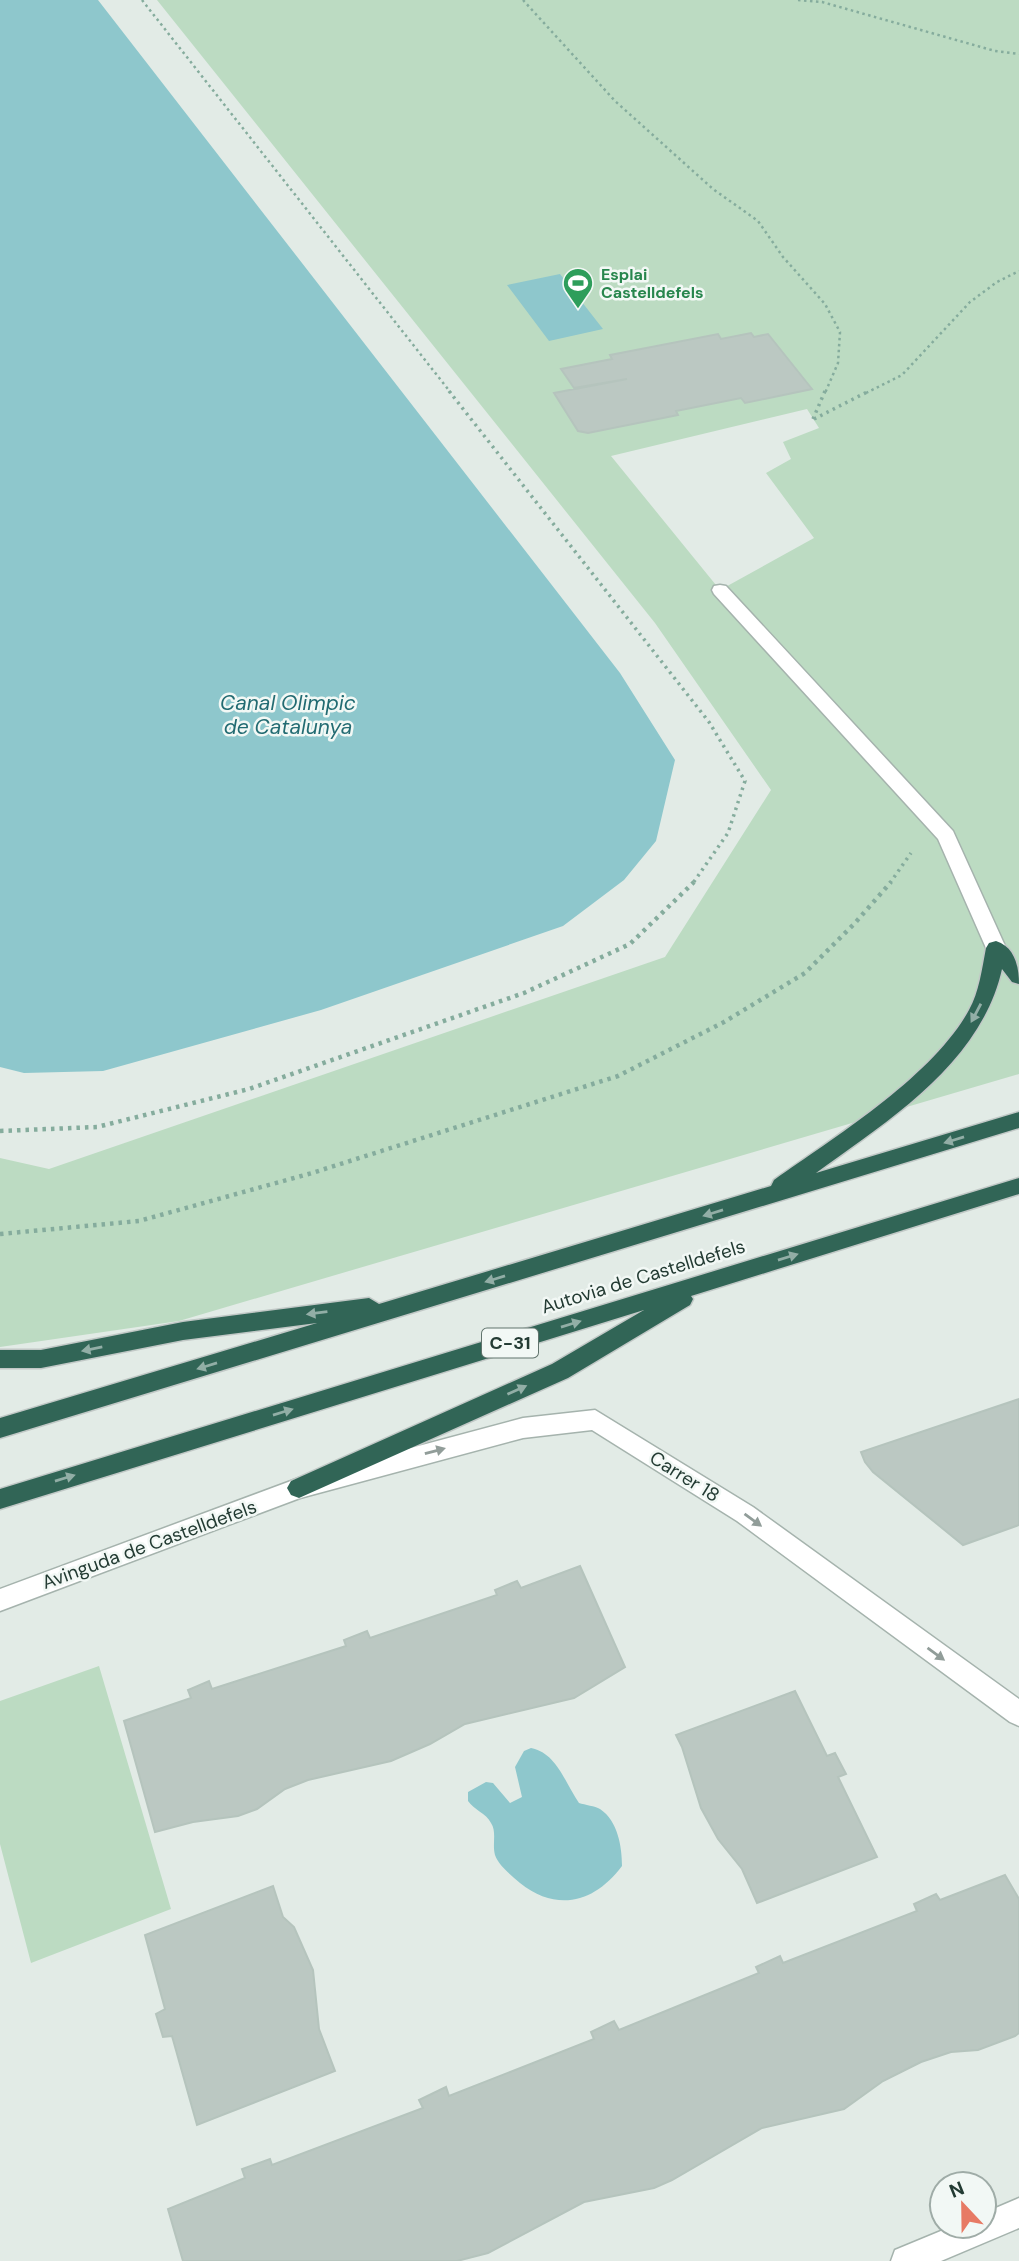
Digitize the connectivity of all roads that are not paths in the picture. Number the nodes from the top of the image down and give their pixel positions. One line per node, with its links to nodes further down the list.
1 (720, 590): 2 (street)
2 (996, 948): 3 (highway); 6 (highway, one-way to 6)
3 (1019, 977)
4 (1019, 1120): 6 (highway, Autovia de Castelldefels, one-way to 6)
5 (1019, 1186): 7 (highway, Autovia de Castelldefels / C-31, one-way to 5)
6 (769, 1196): 8 (highway, Autovia de Castelldefels, one-way to 8)
7 (715, 1280): 13 (highway, one-way to 7); 14 (highway, Autovia de Castelldefels / C-31, one-way to 7)
8 (433, 1298): 10 (highway, one-way to 10); 12 (highway, Autovia de Castelldefels, one-way to 12)
9 (0, 1359): 10 (highway)
10 (41, 1359): 11 (highway)
11 (0, 1368)
12 (0, 1428)
13 (299, 1488): 15 (street, Avinguda de Castelldefels); 16 (street, Carrer 18, one-way to 16)
14 (0, 1499)
15 (0, 1600)
16 (1019, 1714)
17 (1019, 2213): 18 (street)
18 (906, 2261)

